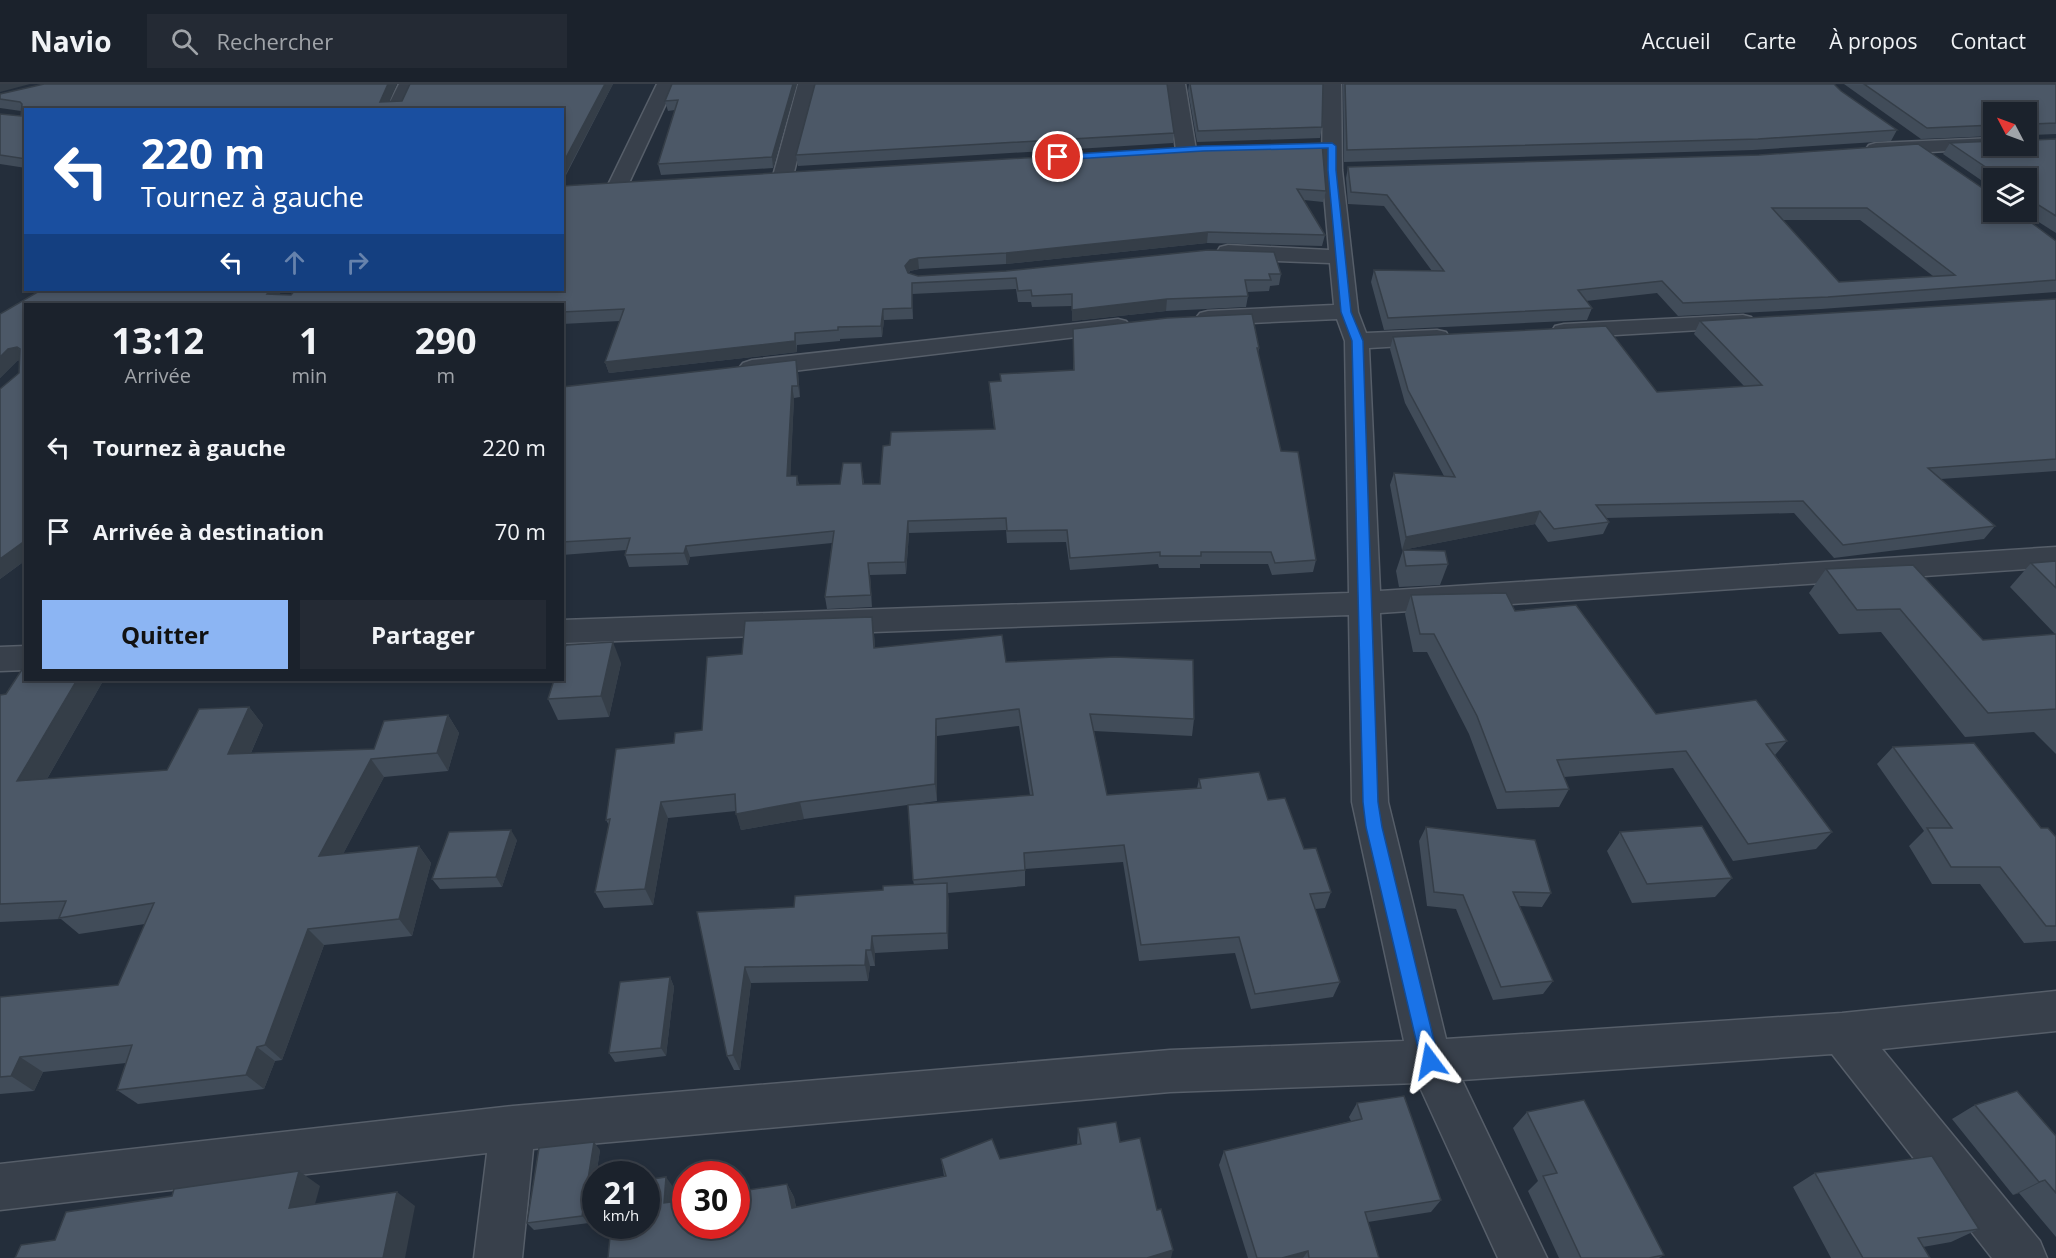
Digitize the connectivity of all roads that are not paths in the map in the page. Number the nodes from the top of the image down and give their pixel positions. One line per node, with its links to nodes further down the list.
1 (408, 84): 6 (street)
2 (666, 84): 19 (street)
3 (807, 84): 16 (street)
4 (1176, 84): 12 (street)
5 (1332, 84): 10 (street)
6 (396, 108)
7 (1888, 128): 11 (street)
8 (1983, 144): 11 (street)
9 (1308, 146): 10 (street)
10 (1332, 146): 22 (street)
11 (1916, 147): 13 (street); 14 (street)
12 (1163, 151)
13 (1858, 151)
14 (1945, 167)
15 (806, 175): 16 (street)
16 (783, 177): 17 (street)
17 (760, 178)
18 (642, 183): 19 (street)
19 (618, 185): 20 (street)
20 (596, 187)
21 (1207, 252): 22 (street)
22 (1341, 257): 26 (street)
23 (1189, 319): 26 (street)
24 (1762, 321): 27 (street)
25 (1142, 323): 29 (street)
26 (1352, 327): 28 (street); 31 (street)
27 (1536, 332)
28 (1465, 336)
29 (728, 370)
30 (2056, 557): 31 (street)
31 (1366, 603): 32 (street); 37 (street)
32 (564, 632)
33 (24, 658): 34 (street)
34 (0, 659)
35 (2056, 1011): 36 (street)
36 (1842, 1033): 37 (street); 42 (street)
37 (1430, 1061): 38 (street); 41 (street)
38 (513, 1128): 39 (street); 40 (street)
39 (0, 1186)
40 (498, 1258)
41 (1523, 1258)
42 (2023, 1258)

